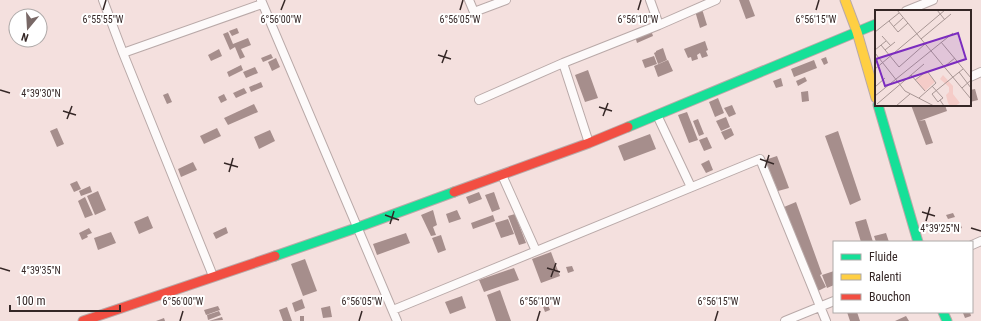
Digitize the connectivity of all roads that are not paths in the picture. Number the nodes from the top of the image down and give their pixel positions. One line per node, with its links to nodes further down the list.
1 (103, 0): 13 (street)
2 (469, 0): 3 (street)
3 (506, 0)
4 (650, 0): 11 (street)
5 (716, 0): 11 (street)
6 (844, 0): 12 (street)
7 (933, 0): 9 (street)
8 (262, 2): 13 (street); 24 (street)
9 (908, 10)
10 (875, 24): 12 (street)
11 (659, 25): 14 (street)
12 (857, 32): 17 (street); 20 (street)
13 (123, 53): 27 (street)
14 (563, 63): 18 (street); 21 (street)
15 (981, 72): 16 (street)
16 (971, 76)
17 (875, 95)
18 (479, 100)
19 (878, 106): 25 (street)
20 (657, 115): 21 (street); 23 (street)
21 (589, 143): 22 (street)
22 (502, 175): 24 (street); 26 (street)
23 (691, 187): 26 (street); 29 (street)
24 (356, 228): 27 (street); 30 (street)
25 (918, 241)
26 (536, 251): 30 (street)
27 (213, 276): 31 (street)
28 (833, 301): 29 (street)
29 (820, 307): 33 (street); 34 (street)
30 (392, 310): 32 (street)
31 (83, 321)
32 (397, 321)
33 (785, 321)
34 (826, 321)

